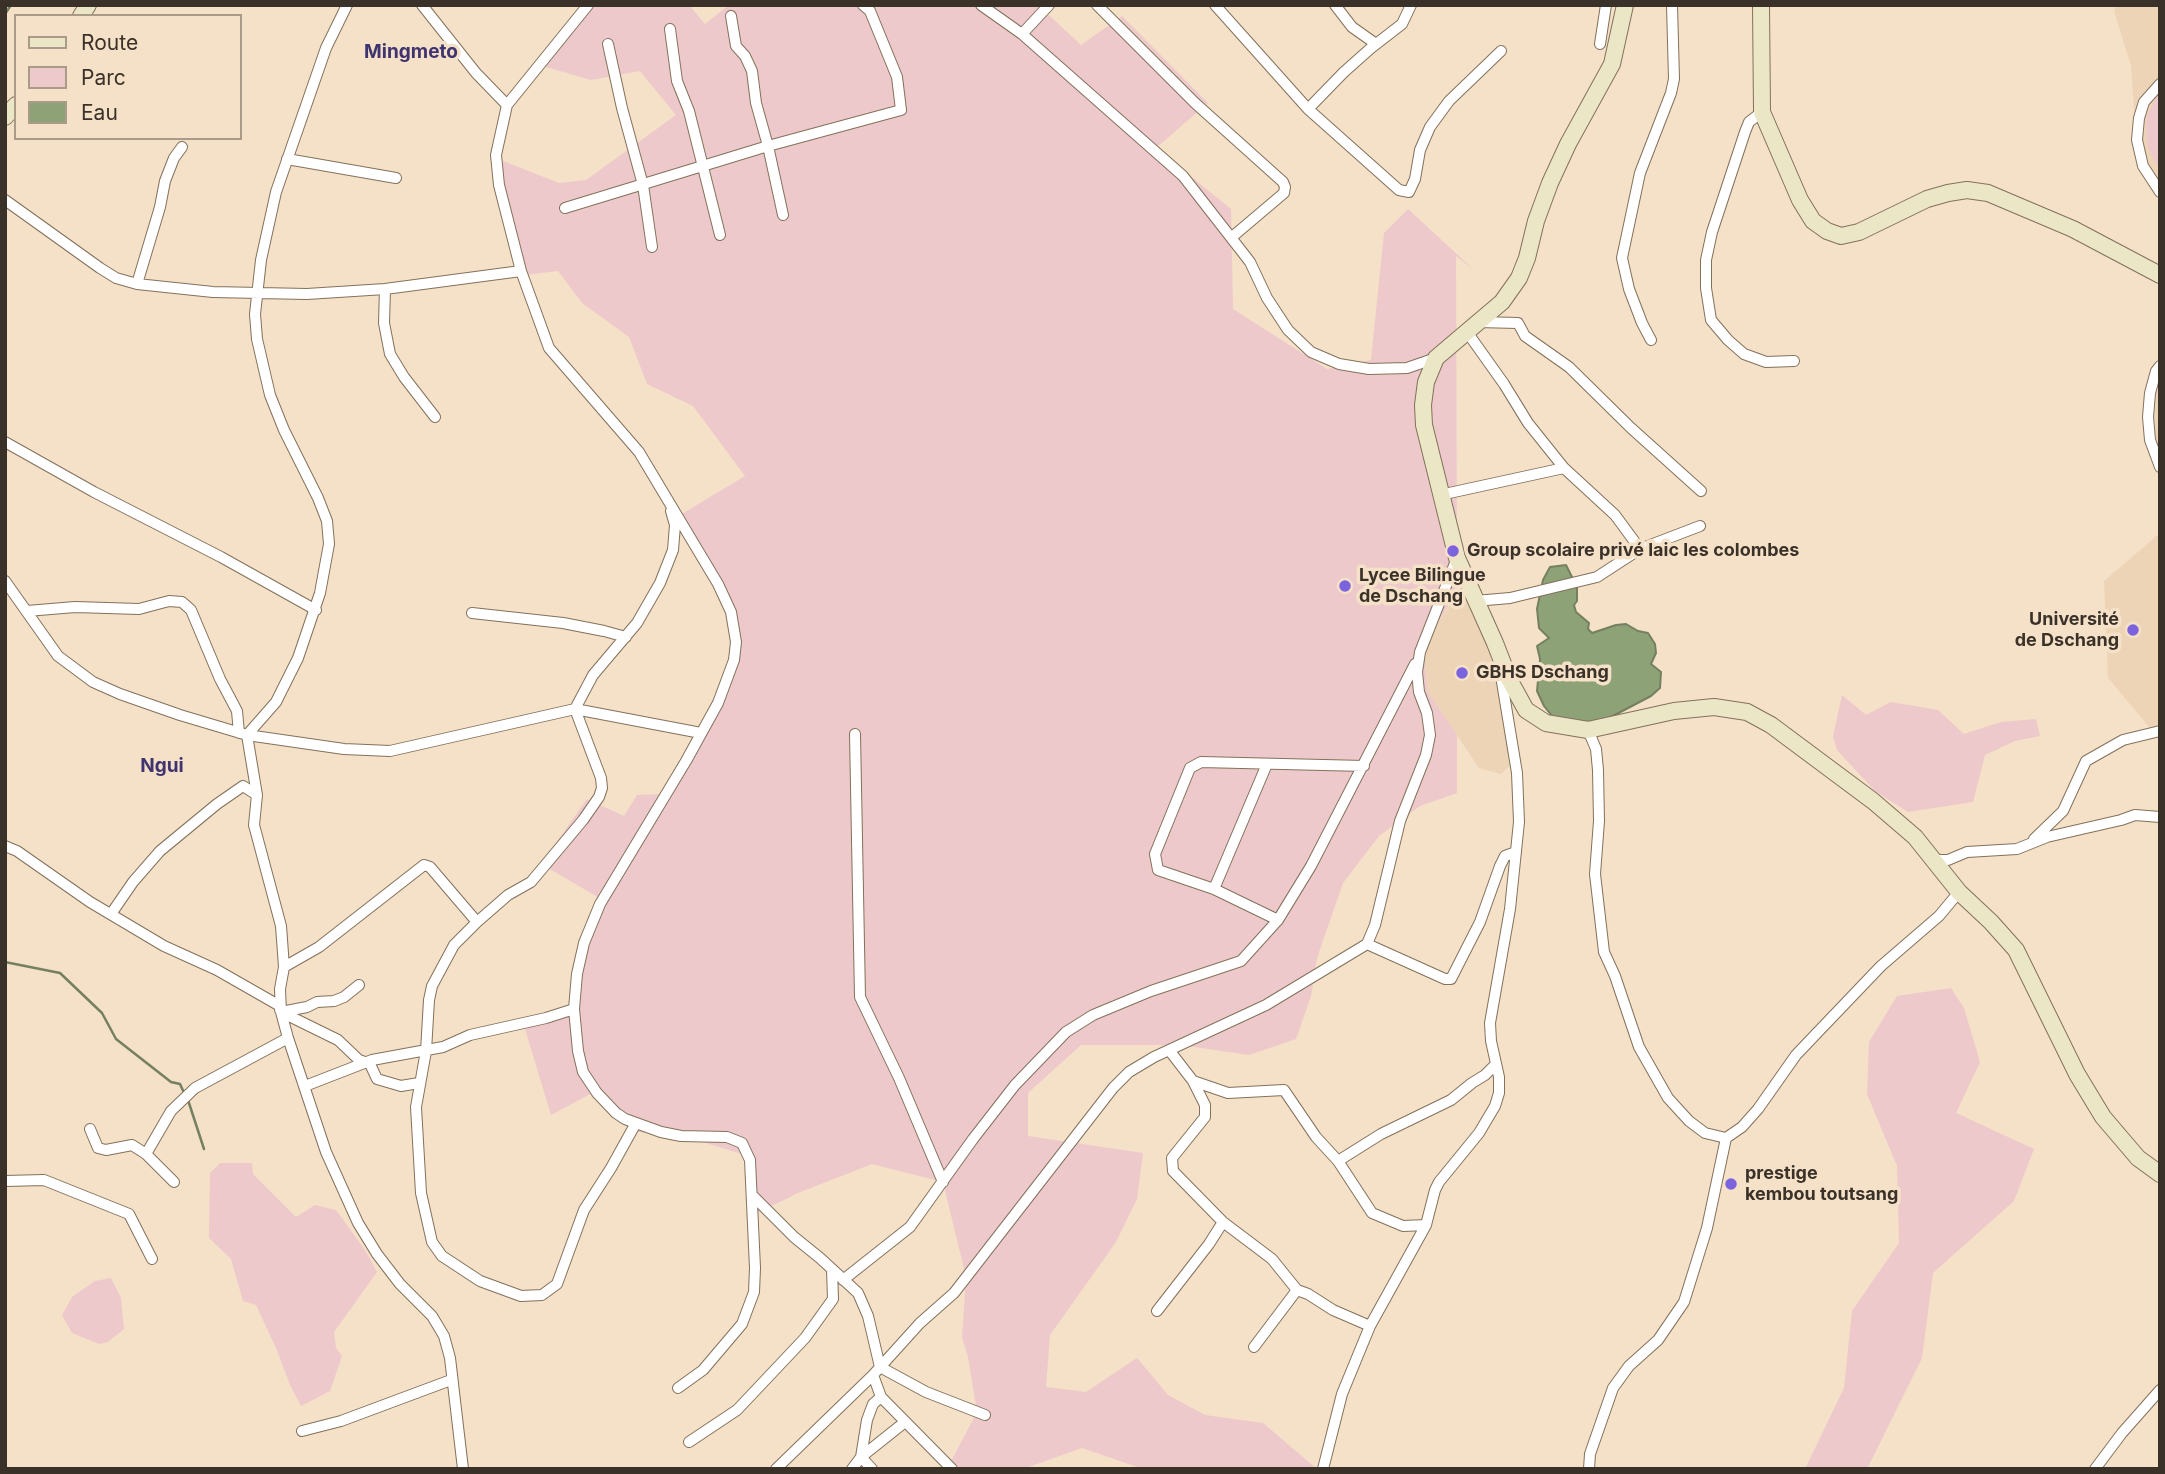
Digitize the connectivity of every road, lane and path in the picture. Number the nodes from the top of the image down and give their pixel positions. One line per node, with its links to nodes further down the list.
1 (347, 5): 28 (street)
2 (422, 5): 23 (street)
3 (588, 5): 23 (street)
4 (863, 5): 26 (street)
5 (981, 5): 17 (street)
6 (1049, 5): 17 (street)
7 (1097, 5): 37 (street)
8 (1215, 5): 24 (street)
9 (1335, 5): 19 (street)
10 (1411, 5): 19 (street)
11 (1606, 5): 20 (street)
12 (1625, 5): 44 (street)
13 (1672, 5): 45 (street)
14 (1761, 5): 25 (street)
15 (730, 16): 26 (street)
16 (670, 29): 29 (street)
17 (1022, 34): 37 (street)
18 (608, 44): 31 (street)
19 (1376, 44): 24 (street)
20 (1600, 44)
21 (1501, 51): 24 (street)
22 (2159, 84): 32 (street)
23 (507, 105): 39 (street)
24 (1308, 109)
25 (1762, 112): 40 (street); 47 (street)
26 (768, 146): 29 (street); 35 (street)
27 (182, 147): 41 (street)
28 (287, 159): 30 (street); 43 (street)
29 (704, 165): 31 (street); 36 (street)
30 (396, 178)
31 (643, 185): 34 (street); 38 (street)
32 (2160, 192)
33 (5, 200): 41 (street)
34 (565, 208)
35 (783, 215)
36 (720, 235)
37 (1232, 237): 46 (street)
38 (652, 247)
39 (521, 271): 42 (street); 55 (street)
40 (2160, 275)
41 (137, 284): 43 (street)
42 (385, 289): 43 (street); 49 (street)
43 (256, 293): 61 (street)
44 (1472, 327): 46 (street); 52 (street); 53 (street)
45 (1651, 340)
46 (1436, 358): 54 (street)
47 (1794, 361)
48 (2160, 366): 51 (street)
49 (435, 417)
50 (5, 442): 61 (street)
51 (2160, 467)
52 (1564, 468): 54 (street); 57 (street)
53 (1701, 491)
54 (1440, 495): 58 (street)
55 (667, 499): 64 (street); 70 (street)
56 (1700, 526): 57 (street)
57 (1640, 550): 60 (street)
58 (1457, 558): 60 (street); 66 (street)
59 (5, 581): 62 (street)
60 (1475, 601): 65 (street)
61 (316, 610): 71 (street)
62 (27, 611): 71 (street); 71 (street)
63 (472, 613): 64 (street)
64 (626, 637): 67 (street)
65 (1495, 643): 68 (street); 79 (street)
66 (1420, 652): 74 (street); 86 (street)
67 (575, 709): 70 (street); 71 (street); 85 (street)
68 (1588, 730): 80 (street); 101 (street)
69 (2160, 731): 77 (street)
70 (701, 733): 89 (street)
71 (243, 734): 75 (street)
72 (855, 734): 107 (street)
73 (1267, 764): 74 (street); 81 (street); 81 (street)
74 (1364, 766): 84 (street)
75 (257, 794): 83 (street); 87 (street)
76 (2160, 817): 77 (street)
77 (2030, 842): 80 (street)
78 (5, 846): 83 (street)
79 (1516, 852): 86 (street); 95 (street)
80 (1934, 860): 82 (street)
81 (1214, 889): 84 (street)
82 (1959, 892): 101 (street); 104 (street)
83 (111, 914): 90 (street)
84 (1278, 920): 107 (street)
85 (477, 922): 87 (street); 93 (street)
86 (1367, 944): 92 (street)
87 (284, 967): 90 (street)
88 (359, 985): 90 (street)
89 (574, 1009): 93 (street); 99 (street)
90 (281, 1012): 91 (street); 94 (street)
91 (288, 1038): 98 (street); 102 (street)
92 (1169, 1050): 96 (street); 118 (street)
93 (425, 1051): 94 (street); 97 (street)
94 (364, 1063): 97 (street); 98 (street)
95 (1496, 1063): 103 (street); 110 (street)
96 (1193, 1081): 103 (street); 109 (street)
97 (419, 1083): 99 (street)
98 (305, 1086): 119 (street)
99 (636, 1123): 108 (street)
100 (90, 1129): 102 (street)
101 (1726, 1138): 134 (street)
102 (146, 1154): 106 (street)
103 (1338, 1161): 110 (street)
104 (2160, 1174)
105 (5, 1181): 111 (street)
106 (174, 1182)
107 (943, 1182): 113 (street)
108 (753, 1196): 112 (street); 120 (street)
109 (1223, 1222): 114 (street); 115 (street)
110 (1426, 1225): 116 (street)
111 (152, 1259)
112 (831, 1269): 113 (street); 126 (street)
113 (843, 1280): 118 (street)
114 (1297, 1290): 116 (street); 117 (street)
115 (1157, 1311)
116 (1370, 1326): 133 (street)
117 (1254, 1347)
118 (876, 1371): 122 (street); 123 (street); 129 (street)
119 (451, 1380): 125 (street); 128 (street)
120 (678, 1388)
121 (2160, 1390): 135 (street)
122 (881, 1397): 124 (street); 127 (street)
123 (985, 1415)
124 (905, 1422): 127 (street); 132 (street)
125 (302, 1431)
126 (690, 1442)
127 (861, 1457): 130 (street); 131 (street)
128 (463, 1469)
129 (776, 1469)
130 (852, 1469)
131 (872, 1469)
132 (952, 1469)
133 (1323, 1469)
134 (1588, 1469)
135 (2095, 1469)

